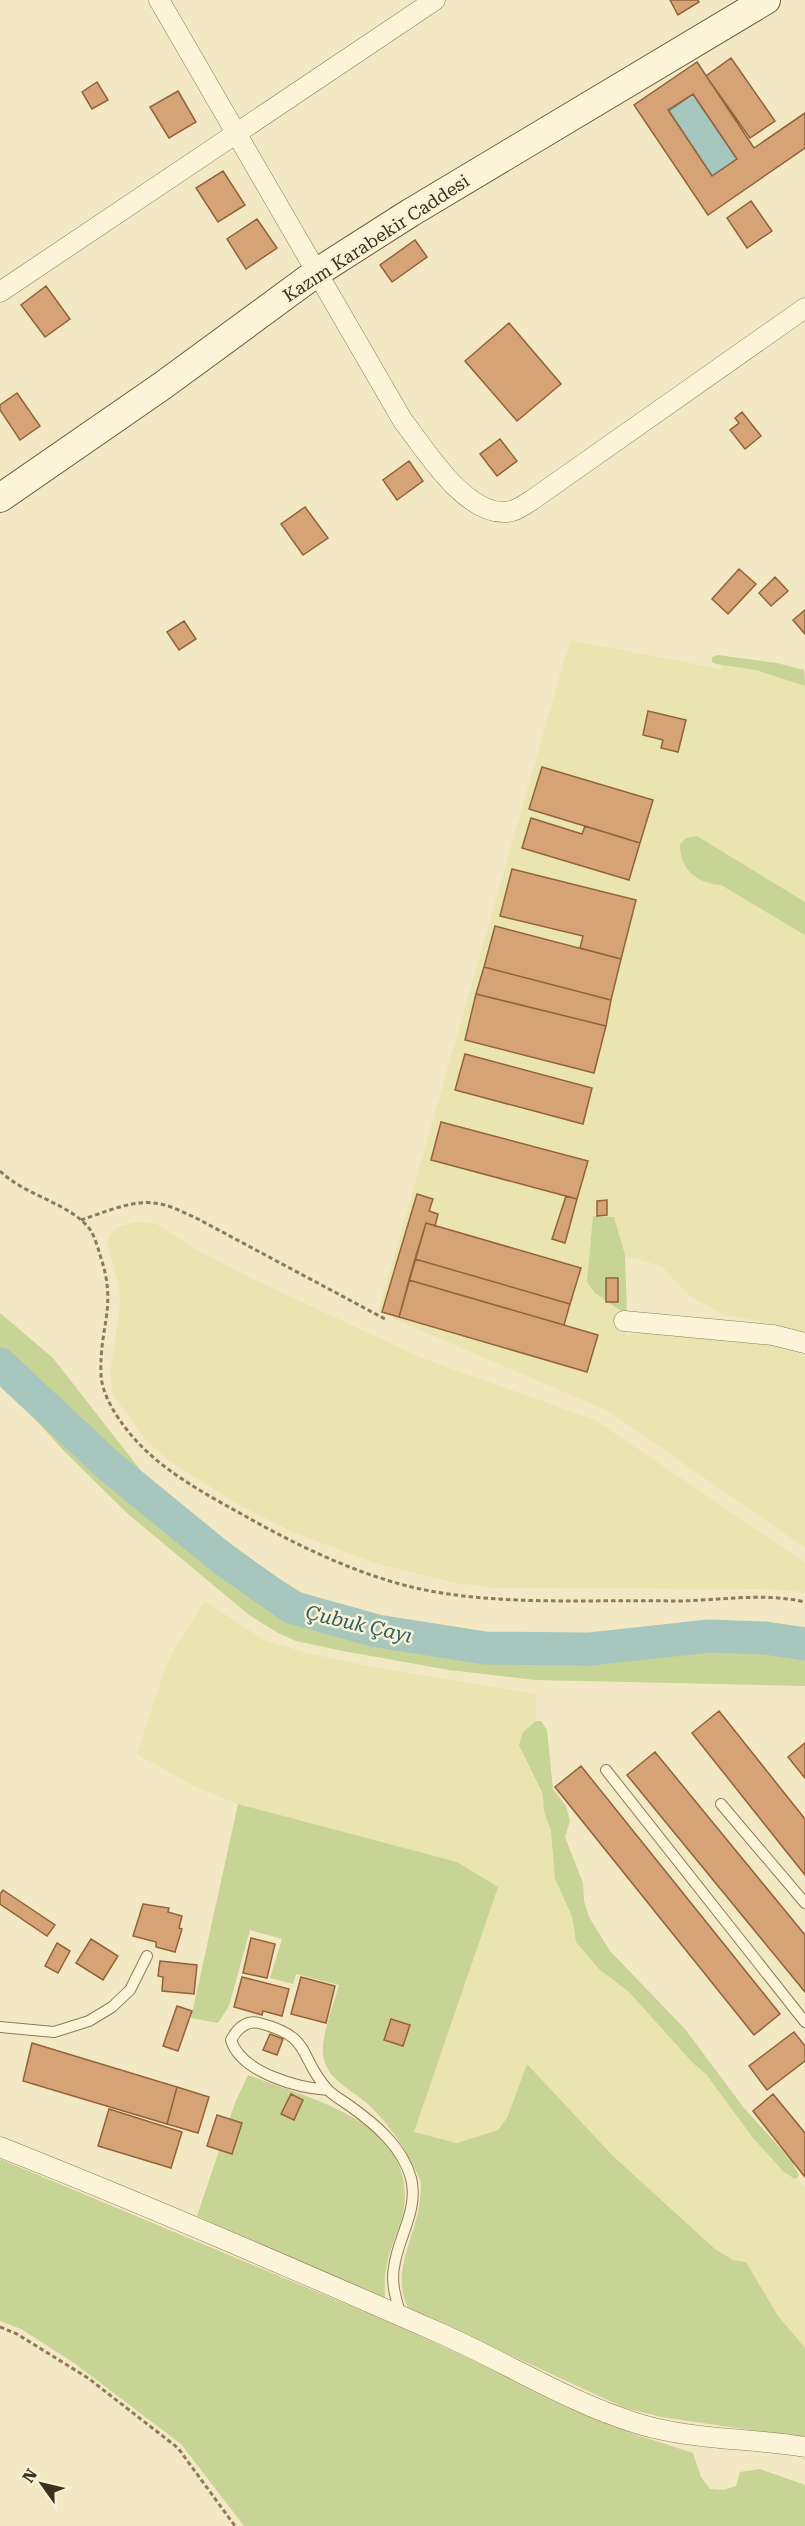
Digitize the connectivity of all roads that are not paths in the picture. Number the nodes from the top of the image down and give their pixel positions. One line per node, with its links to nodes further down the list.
1 (159, 0): 4 (street)
2 (435, 0): 4 (street)
3 (766, 0): 5 (street, Kazım Karabekir Caddesi)
4 (236, 133): 5 (street); 6 (street)
5 (316, 273): 7 (street); 8 (street, Kazım Karabekir Caddesi)
6 (0, 292)
7 (805, 308)
8 (0, 498)
9 (624, 1320): 10 (street)
10 (805, 1343)
11 (606, 1770): 15 (lane)
12 (720, 1804): 13 (lane)
13 (805, 1903)
14 (147, 1956): 16 (lane)
15 (805, 2022)
16 (0, 2027)
17 (328, 2090): 17 (lane); 19 (lane)
18 (3, 2146): 19 (street)
19 (401, 2316): 20 (street)
20 (805, 2447)

